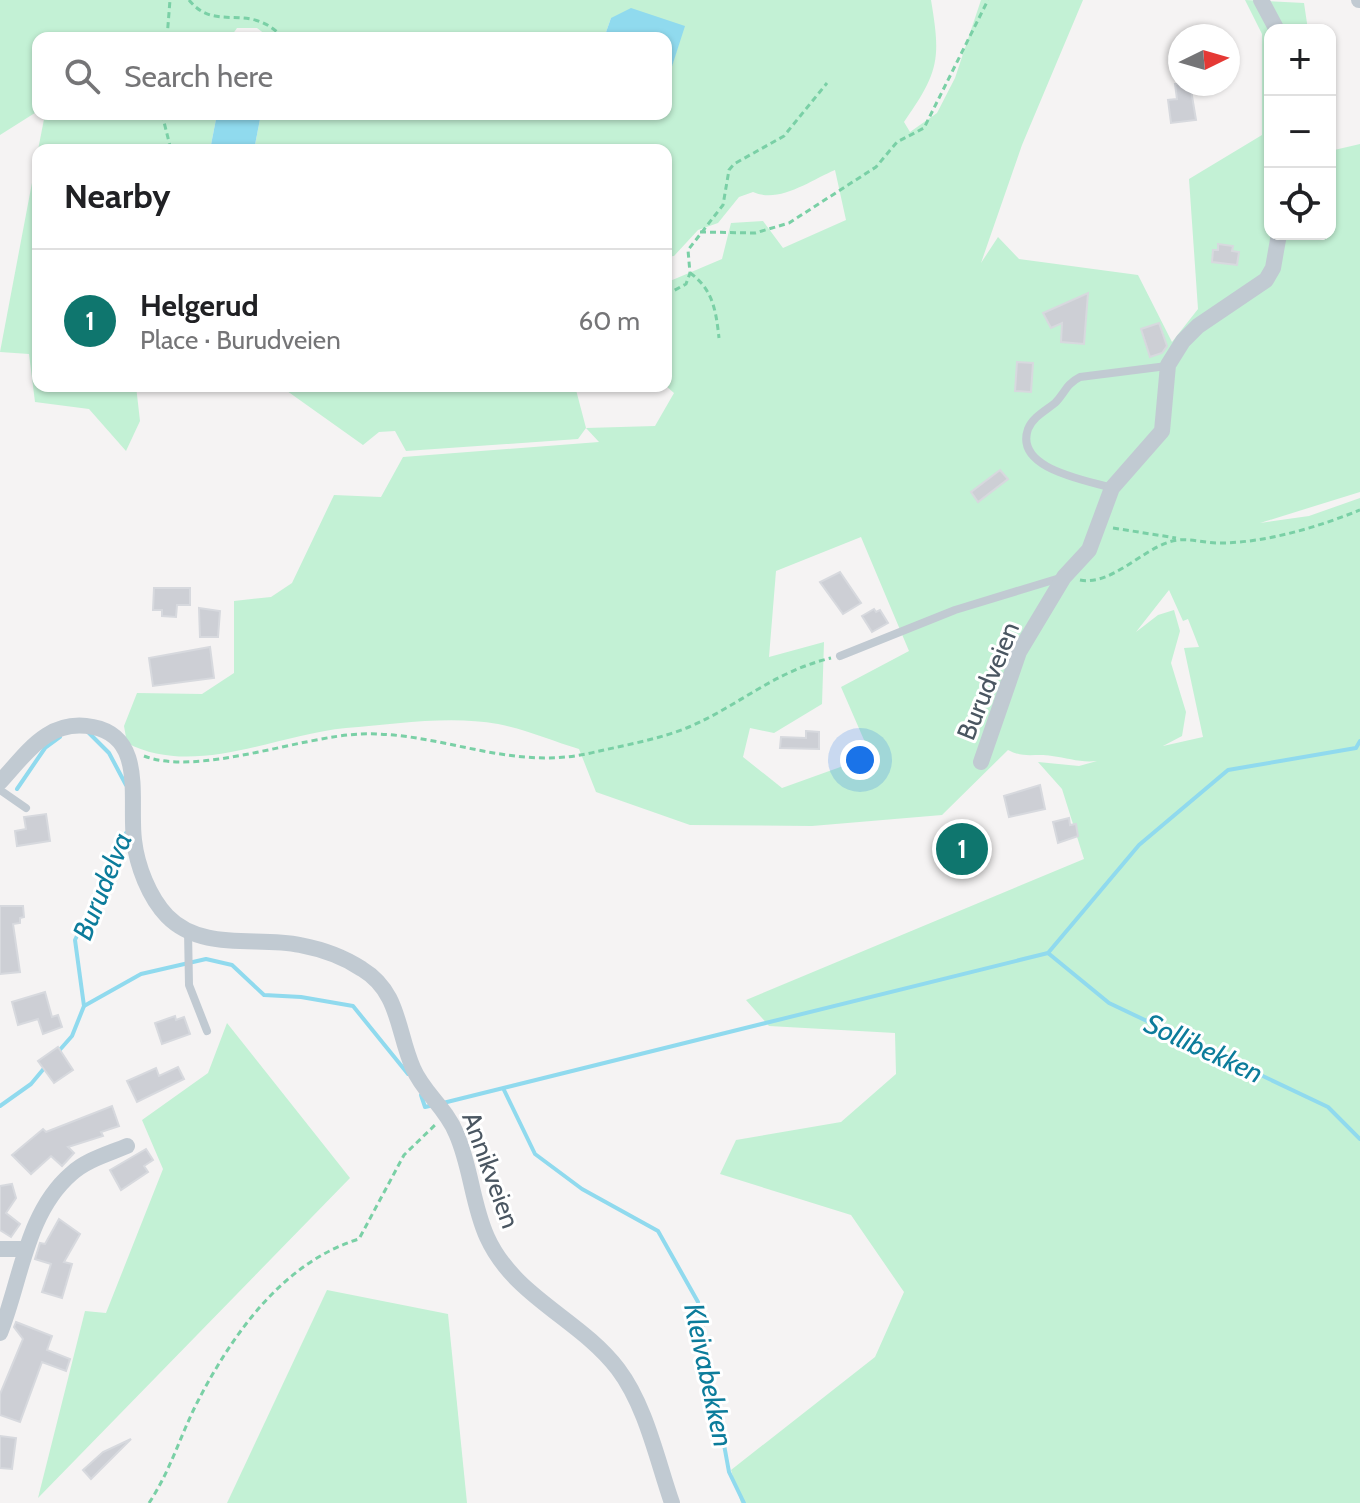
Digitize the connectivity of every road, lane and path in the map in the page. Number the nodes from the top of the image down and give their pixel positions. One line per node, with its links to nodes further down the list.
1 (170, 0): 6 (path)
2 (189, 0): 7 (path)
3 (988, 0): 11 (path)
4 (1261, 0): 5 (street)
5 (1274, 24)
6 (167, 32)
7 (276, 32)
8 (827, 83): 11 (path)
9 (164, 120): 10 (path)
10 (170, 144)
11 (700, 232): 13 (path)
12 (1278, 240): 16 (street)
13 (690, 273): 14 (path); 15 (path)
14 (672, 292)
15 (719, 338)
16 (1168, 365): 17 (street, Burudveien); 17 (lane)
17 (1112, 488): 19 (street, Burudveien)
18 (1360, 510): 20 (path)
19 (1097, 526): 20 (path); 21 (street, Burudveien)
20 (1181, 539): 21 (path)
21 (1064, 577): 22 (lane, Burudveien); 24 (street, Burudveien)
22 (840, 656): 23 (path)
23 (126, 749): 25 (street); 27 (street, Annikveien)
24 (981, 762)
25 (5, 792): 26 (lane)
26 (26, 808)
27 (188, 931): 28 (lane); 29 (street, Annikveien)
28 (207, 1031)
29 (447, 1114): 34 (path); 35 (street, Annikveien)
30 (127, 1146): 32 (street)
31 (0, 1249): 32 (street)
32 (25, 1249): 33 (street)
33 (0, 1333)
34 (149, 1503)
35 (672, 1503)

